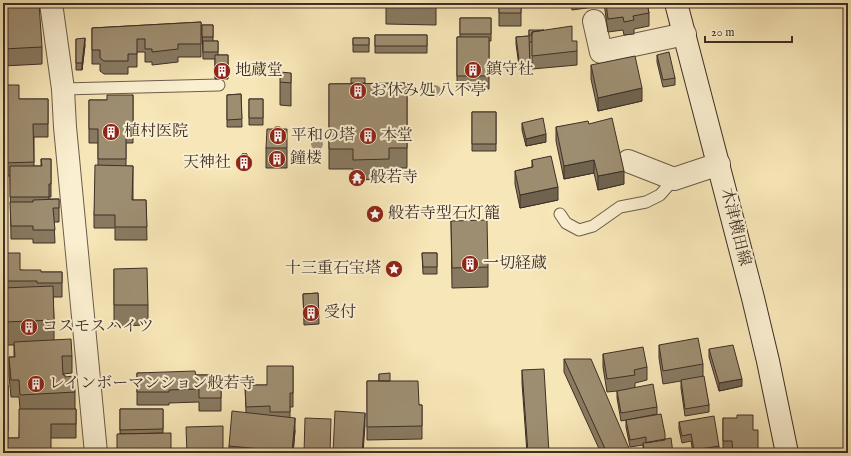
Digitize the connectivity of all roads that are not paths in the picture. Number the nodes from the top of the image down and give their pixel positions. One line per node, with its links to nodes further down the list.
1 (51, 3): 6 (street)
2 (676, 3): 4 (street, 木津横田線)
3 (594, 21): 4 (street)
4 (685, 34): 8 (street, 木津横田線)
5 (219, 85): 6 (lane)
6 (63, 89): 11 (street)
7 (628, 161): 9 (street)
8 (719, 164): 9 (street); 12 (street, 木津横田線)
9 (674, 179): 10 (lane)
10 (560, 214)
11 (96, 453)
12 (787, 453)

